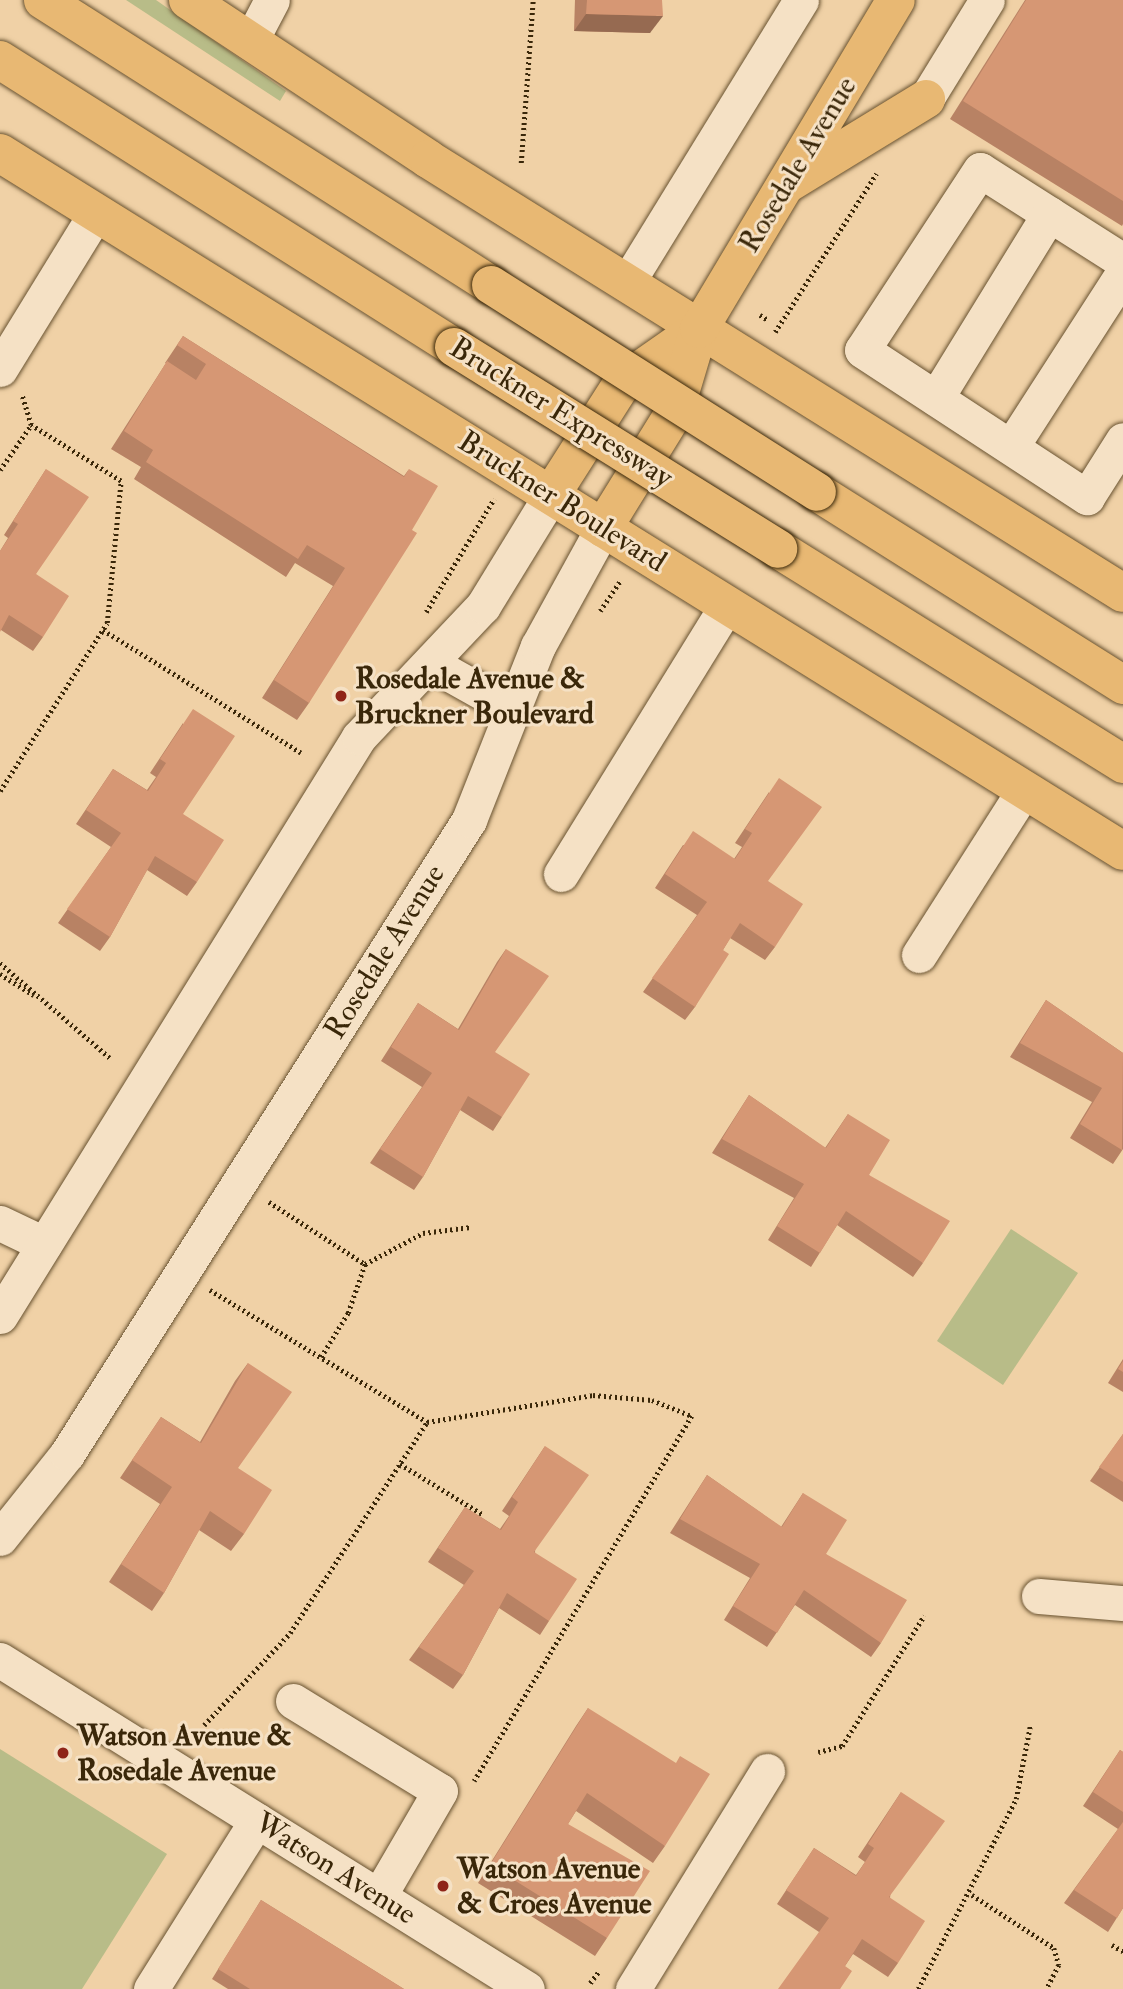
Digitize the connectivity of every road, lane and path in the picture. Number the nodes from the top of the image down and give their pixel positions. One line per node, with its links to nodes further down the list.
1 (43, 0): 27 (main road, bridge)
2 (188, 0): 8 (main road)
3 (272, 0): 8 (street)
4 (533, 0): 12 (path)
5 (801, 0): 18 (street)
6 (896, 0): 13 (main road, Rosedale Avenue)
7 (987, 0): 10 (street)
8 (250, 42): 18 (main road)
9 (0, 60): 38 (main road, Bruckner Expressway, bridge)
10 (926, 99): 13 (main road)
11 (0, 153): 14 (main road, Bruckner Boulevard)
12 (521, 163)
13 (786, 185): 21 (main road, Rosedale Avenue)
14 (96, 213): 22 (street); 28 (main road, Bruckner Boulevard)
15 (1049, 214): 16 (street); 23 (street); 23 (street)
16 (1123, 261)
17 (1123, 273): 25 (street)
18 (627, 284): 21 (main road)
19 (760, 315): 20 (path)
20 (768, 320)
21 (699, 329): 28 (main road, Rosedale Avenue); 29 (main road, Rosedale Avenue); 30 (main road)
22 (0, 369)
23 (936, 398): 25 (street)
24 (1123, 440): 25 (street)
25 (1011, 447)
26 (0, 470): 32 (path)
27 (817, 492): 34 (main road); 35 (main road)
28 (551, 495): 29 (main road, Bruckner Boulevard); 33 (street, Rosedale Avenue)
29 (603, 528): 31 (main road, Bruckner Boulevard); 36 (street, Rosedale Avenue)
30 (1123, 593)
31 (727, 605): 39 (main road, Bruckner Boulevard); 42 (street)
32 (103, 630): 37 (path); 40 (path)
33 (432, 664): 36 (street); 51 (street, Rosedale Avenue)
34 (1123, 664)
35 (1123, 685)
36 (514, 710): 59 (street, Rosedale Avenue)
37 (301, 753)
38 (1123, 764)
39 (1024, 790): 41 (main road, Bruckner Boulevard); 43 (street)
40 (0, 791)
41 (1123, 851)
42 (561, 874)
43 (919, 956)
44 (0, 963): 46 (path)
45 (0, 974): 46 (path)
46 (46, 1003): 47 (path)
47 (110, 1058)
48 (260, 1195): 52 (path)
49 (0, 1223): 51 (street)
50 (471, 1227): 52 (path)
51 (44, 1244): 54 (street, Rosedale Avenue)
52 (365, 1264): 55 (path)
53 (208, 1289): 55 (path)
54 (0, 1316)
55 (321, 1357): 56 (path)
56 (427, 1422): 57 (path); 69 (path)
57 (400, 1464): 58 (path); 65 (path)
58 (482, 1514)
59 (0, 1538)
60 (1039, 1596): 61 (street)
61 (1123, 1603)
62 (924, 1616): 67 (path)
63 (0, 1660): 70 (street, Watson Avenue)
64 (293, 1701): 72 (street)
65 (204, 1725)
66 (1030, 1726): 71 (path)
67 (818, 1752)
68 (767, 1771): 79 (street)
69 (467, 1792)
70 (257, 1820): 72 (street, Watson Avenue); 77 (street)
71 (972, 1895): 80 (path); 81 (path)
72 (379, 1896): 78 (street, Watson Avenue)
73 (1112, 1945): 74 (path)
74 (1123, 1951)
75 (599, 1971): 76 (path)
76 (590, 1983)
77 (152, 1989)
78 (527, 1989)
79 (633, 1989)
80 (919, 1989)
81 (1047, 1989)

